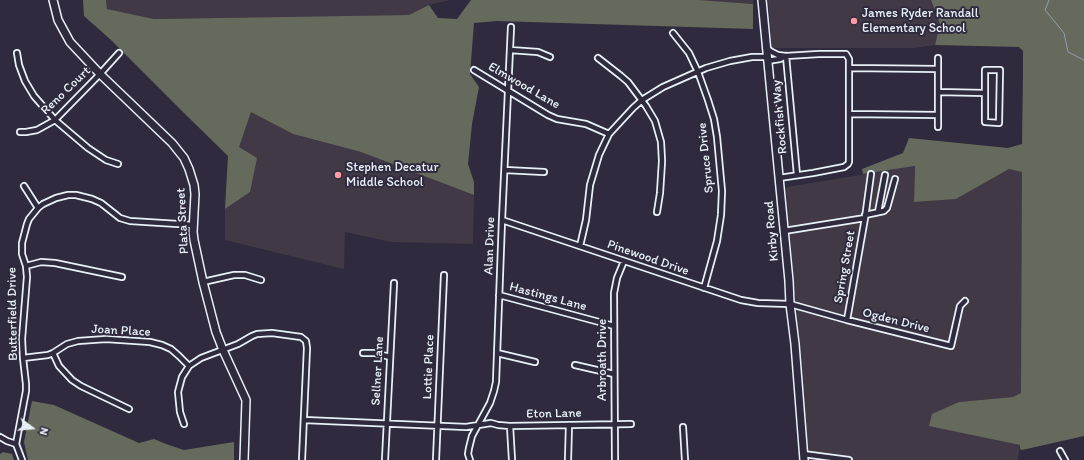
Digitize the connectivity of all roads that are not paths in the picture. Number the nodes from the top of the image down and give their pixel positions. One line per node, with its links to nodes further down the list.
1 (54, 0): 18 (street, Plata Street)
2 (762, 0): 5 (street, Kirby Road)
3 (511, 27): 6 (street, Alan Drive)
4 (673, 33): 17 (street, Spruce Drive)
5 (766, 47): 9 (street); 13 (street, Kirby Road)
6 (510, 50): 10 (street); 19 (street, Alan Drive)
7 (17, 53): 25 (street)
8 (119, 53): 18 (street, Reno Court)
9 (786, 56): 13 (street); 14 (street); 33 (street, Rockfish Way)
10 (550, 57)
11 (598, 58): 22 (street)
12 (938, 58): 15 (street)
13 (767, 59): 17 (street); 35 (street, Kirby Road)
14 (850, 68): 15 (street); 23 (street)
15 (938, 69): 20 (street)
16 (474, 70): 19 (street, Elmwood Lane)
17 (698, 72): 22 (street); 53 (street, Spruce Drive)
18 (100, 74): 25 (street, Reno Court); 43 (street, Plata Street)
19 (508, 90): 28 (street, Elmwood Lane); 30 (street, Alan Drive)
20 (938, 92): 21 (street); 24 (street)
21 (985, 93): 21 (street)
22 (642, 100): 28 (street); 39 (street)
23 (850, 114): 24 (street); 33 (street)
24 (938, 115): 26 (street)
25 (55, 120): 27 (street, Reno Court); 29 (street)
26 (938, 127)
27 (20, 132)
28 (609, 134): 45 (street)
29 (118, 164)
30 (505, 170): 31 (street); 42 (street, Alan Drive)
31 (544, 172)
32 (871, 174): 41 (street, Spring Street)
33 (797, 175): 35 (street)
34 (885, 175): 40 (street)
35 (779, 178): 44 (street, Kirby Road)
36 (895, 179): 40 (street)
37 (24, 186): 38 (street)
38 (38, 208): 43 (street, Butterfield Drive); 47 (street, Butterfield Drive)
39 (657, 212)
40 (878, 212): 41 (street)
41 (865, 216): 44 (street); 57 (street, Spring Street)
42 (502, 220): 45 (street, Pinewood Drive); 54 (street, Alan Drive)
43 (194, 225): 51 (street, Plata Street)
44 (784, 231): 56 (street, Kirby Road)
45 (580, 246): 46 (street, Pinewood Drive)
46 (624, 262): 53 (street, Pinewood Drive); 58 (street, Arbroath Drive)
47 (26, 266): 49 (street); 64 (street, Butterfield Drive)
48 (444, 275): 77 (street, Lottie Place)
49 (122, 277)
50 (261, 280): 51 (street)
51 (203, 282): 59 (street, Plata Street)
52 (394, 283): 63 (street, Sellner Lane)
53 (704, 288): 56 (street, Pinewood Drive)
54 (499, 295): 58 (street, Hastings Lane); 62 (street, Alan Drive)
55 (965, 301): 57 (street, Ogden Drive)
56 (790, 304): 57 (street, Ogden Drive); 83 (street, Kirby Road)
57 (846, 320)
58 (614, 326): 68 (street, Arbroath Drive)
59 (223, 350): 67 (street); 70 (street); 85 (street, Plata Street)
60 (53, 353): 64 (street, Joan Place); 67 (street, Joan Place); 69 (street)
61 (363, 353): 63 (street)
62 (496, 353): 65 (street); 75 (street, Alan Drive)
63 (390, 357): 71 (street, Sellner Lane)
64 (23, 358): 81 (street, Butterfield Drive)
65 (535, 362)
66 (575, 365): 68 (street)
67 (189, 366): 72 (street)
68 (614, 374): 73 (street, Arbroath Drive)
69 (129, 409)
70 (304, 420): 71 (street, Eton Lane); 86 (street)
71 (387, 423): 77 (street, Eton Lane); 87 (street, Sellner Lane)
72 (184, 424)
73 (614, 424): 74 (street, Eton Lane); 76 (street, Eton Lane); 92 (street, Arbroath Drive)
74 (631, 424)
75 (478, 425): 77 (street, Eton Lane); 78 (street, Eton Lane); 89 (street, Alan Drive)
76 (569, 425): 78 (street, Eton Lane); 91 (street)
77 (438, 426): 88 (street, Lottie Place)
78 (510, 426): 90 (street)
79 (683, 427): 93 (street)
80 (0, 437): 81 (street)
81 (16, 444): 84 (street)
82 (1060, 451): 95 (street)
83 (804, 457): 94 (street)
84 (22, 460)
85 (244, 460)
86 (302, 460)
87 (385, 460)
88 (436, 460)
89 (470, 460)
90 (512, 460)
91 (568, 460)
92 (615, 460)
93 (685, 460)
94 (849, 460)
95 (1065, 460)

